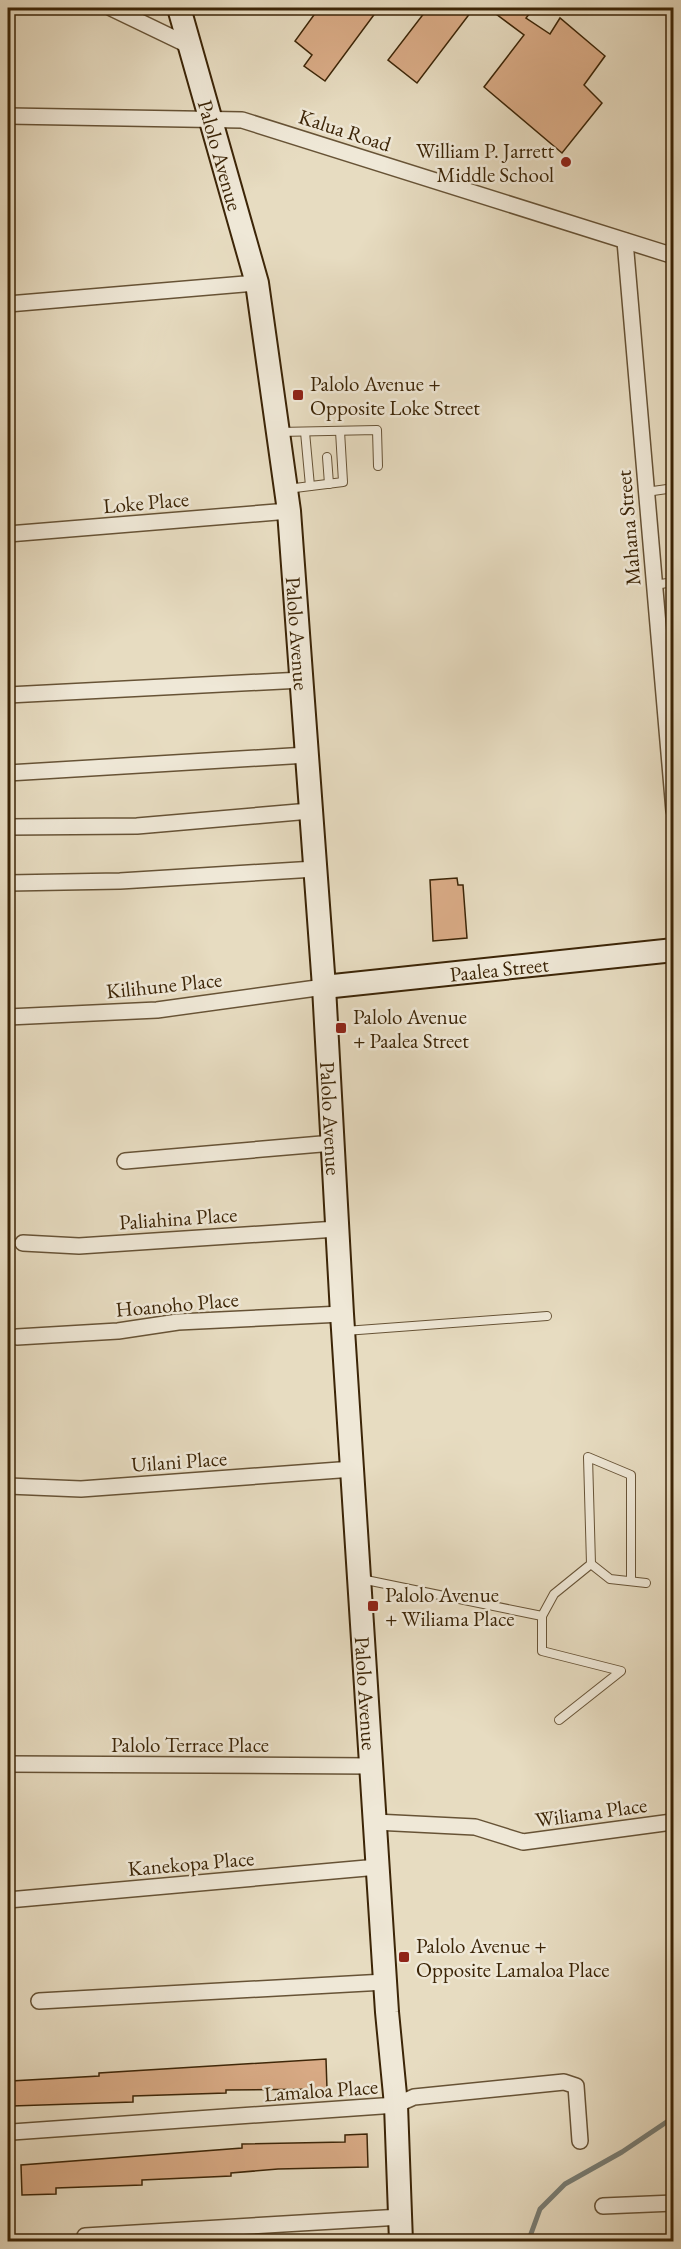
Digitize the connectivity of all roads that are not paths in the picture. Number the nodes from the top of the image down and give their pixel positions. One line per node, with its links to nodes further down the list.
1 (111, 8): 3 (street)
2 (179, 8): 3 (street, Palolo Avenue)
3 (190, 46): 5 (street, Palolo Avenue)
4 (8, 116): 5 (street, Kalua Road)
5 (209, 117): 6 (street, Kalua Road); 8 (street, Palolo Avenue)
6 (625, 241): 7 (street, Kalua Road); 19 (street, Mahana Street)
7 (674, 256)
8 (256, 283): 9 (street); 11 (street, Palolo Avenue)
9 (8, 304)
10 (340, 431): 12 (lane); 14 (lane); 15 (lane)
11 (278, 432): 12 (lane); 18 (street, Palolo Avenue)
12 (305, 432): 16 (lane)
13 (327, 457): 15 (lane)
14 (378, 466)
15 (329, 484): 16 (lane)
16 (310, 486): 18 (lane)
17 (674, 488): 19 (lane)
18 (286, 489): 20 (street, Palolo Avenue)
19 (645, 492): 23 (street, Mahana Street)
20 (289, 511): 21 (street, Loke Place); 24 (street, Palolo Avenue)
21 (8, 534)
22 (674, 582): 23 (lane)
23 (654, 585): 29 (street, Mahana Street)
24 (302, 680): 25 (street); 26 (street, Palolo Avenue)
25 (8, 695)
26 (307, 755): 27 (street); 28 (street, Palolo Avenue)
27 (8, 773)
28 (310, 811): 30 (street); 31 (street, Palolo Avenue)
29 (674, 811)
30 (8, 827)
31 (315, 869): 32 (street); 34 (street, Palolo Avenue)
32 (8, 884)
33 (674, 950): 34 (street, Paalea Street)
34 (324, 987): 35 (street, Kilihune Place); 36 (street, Palolo Avenue)
35 (8, 1017)
36 (333, 1143): 37 (street); 38 (street, Palolo Avenue)
37 (125, 1161)
38 (337, 1228): 39 (street, Paliahina Place); 41 (street, Palolo Avenue)
39 (22, 1244)
40 (547, 1316): 41 (lane)
41 (342, 1323): 42 (street, Hoanoho Place); 43 (street, Palolo Avenue)
42 (17, 1337)
43 (353, 1469): 44 (street, Uilani Place); 46 (street, Palolo Avenue)
44 (8, 1486)
45 (591, 1564): 47 (lane); 47 (lane); 49 (lane)
46 (360, 1579): 49 (lane); 52 (street, Palolo Avenue)
47 (631, 1581): 48 (lane)
48 (646, 1583)
49 (542, 1617): 50 (lane)
50 (559, 1720)
51 (8, 1764): 52 (street, Palolo Terrace Place)
52 (372, 1766): 53 (street, Palolo Avenue)
53 (375, 1822): 54 (street, Wiliama Place); 55 (street, Palolo Avenue)
54 (672, 1822)
55 (378, 1867): 56 (street, Kanekopa Place); 57 (street, Palolo Avenue)
56 (8, 1900)
57 (385, 1982): 58 (street); 59 (street, Palolo Avenue)
58 (39, 2001)
59 (396, 2105): 60 (street, Lamaloa Place); 61 (street, Lamaloa Place); 64 (street, Palolo Avenue)
60 (12, 2132)
61 (580, 2141)
62 (674, 2203): 63 (street)
63 (603, 2206)
64 (401, 2217): 65 (street); 66 (street, Palolo Avenue)
65 (85, 2236)
66 (401, 2241)

